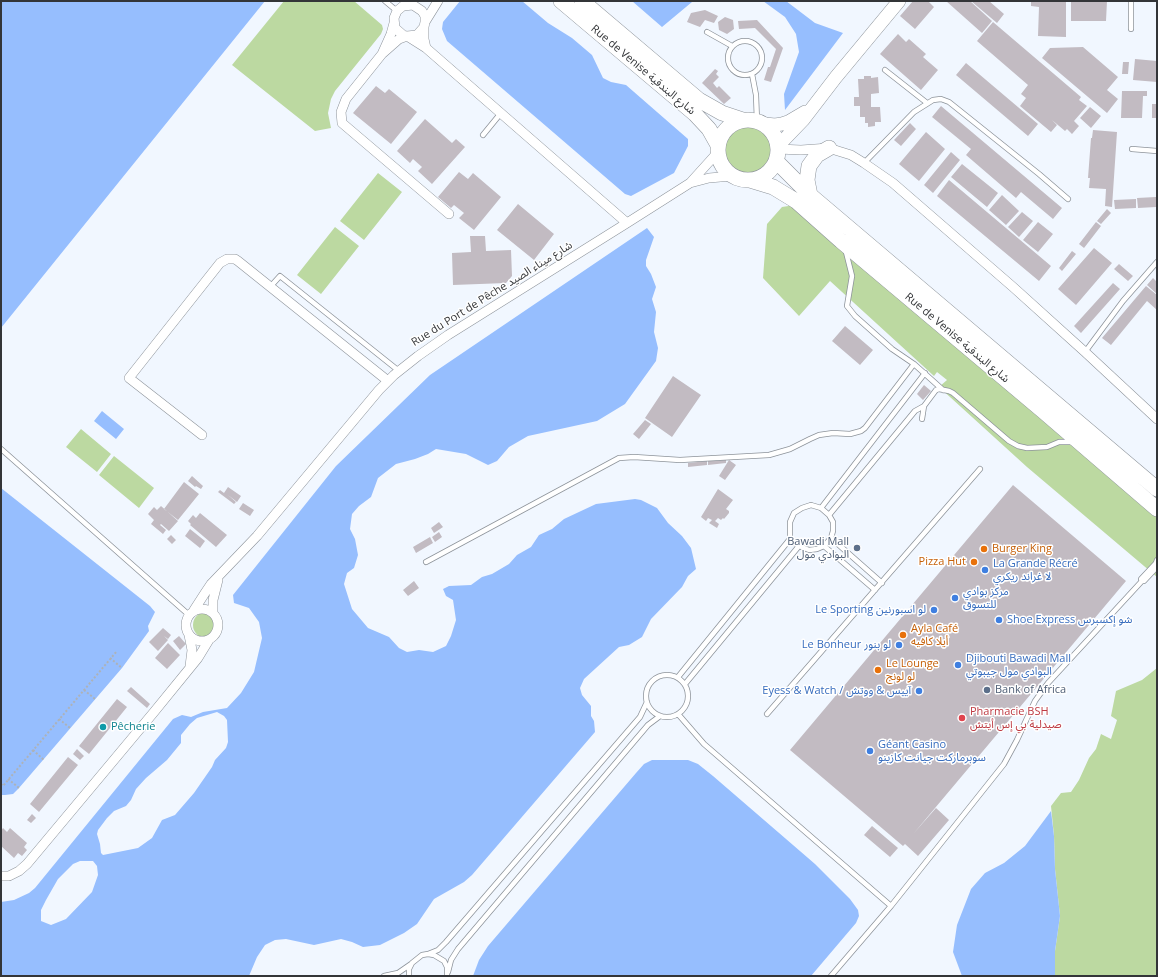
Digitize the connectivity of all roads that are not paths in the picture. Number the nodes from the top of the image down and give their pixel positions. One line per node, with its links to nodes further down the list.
1 (385, 1): 7 (lane)
2 (438, 1): 9 (street)
3 (561, 1): 24 (main road, Rue de Venise شارع البندقية)
4 (582, 1): 21 (main road, Rue de Venise شارع البندقية)
5 (899, 1): 19 (main road)
6 (1131, 1): 10 (lane)
7 (403, 6): 8 (street); 9 (street)
8 (394, 23): 12 (street); 15 (street)
9 (425, 24): 12 (street); 14 (street)
10 (1131, 29)
11 (706, 32): 13 (lane)
12 (407, 36): 14 (street); 15 (street)
13 (732, 46): 17 (lane); 17 (lane)
14 (426, 48): 20 (street)
15 (382, 54): 34 (street)
16 (885, 70): 18 (lane)
17 (752, 74): 21 (lane)
18 (927, 103): 28 (lane); 33 (lane)
19 (813, 107): 21 (main road); 27 (main road)
20 (501, 113): 22 (lane); 35 (street)
21 (755, 122): 24 (main road); 27 (main road)
22 (483, 135)
23 (829, 148): 27 (street); 28 (street); 32 (main road)
24 (718, 149): 29 (main road); 31 (street, Rue du Port de Pêche شارع ميناء الصيد)
25 (1132, 149): 26 (lane)
26 (1157, 151)
27 (778, 153): 30 (main road); 32 (main road, Rue de Venise شارع البندقية)
28 (864, 163): 39 (street)
29 (732, 176): 30 (main road); 31 (street, Rue du Port de Pêche شارع ميناء الصيد)
30 (750, 180): 36 (main road, Rue de Venise شارع البندقية)
31 (690, 183): 35 (street, Rue du Port de Pêche شارع ميناء الصيد)
32 (810, 194): 52 (main road, Rue de Venise شارع البندقية)
33 (1068, 199)
34 (449, 214)
35 (627, 223): 41 (street, Rue du Port de Pêche شارع ميناء الصيد)
36 (842, 241): 40 (lane); 49 (main road, Rue de Venise شارع البندقية)
37 (1157, 262): 39 (lane)
38 (270, 287): 41 (lane); 43 (street); 48 (street)
39 (1085, 352): 47 (street)
40 (914, 364): 42 (lane); 61 (lane)
41 (399, 371): 43 (street, Rue du Port de Pêche شارع ميناء الصيد)
42 (925, 373): 44 (lane); 53 (lane)
43 (388, 381): 63 (street, Rue du Port de Pêche شارع ميناء الصيد)
44 (944, 390): 45 (lane); 49 (lane)
45 (924, 406): 46 (lane); 55 (lane)
46 (922, 419)
47 (1157, 419)
48 (202, 435)
49 (1079, 443): 54 (main road, Rue de Venise شارع البندقية)
50 (1, 449): 68 (lane)
51 (980, 469): 65 (lane)
52 (1157, 489)
53 (821, 508): 55 (lane); 57 (lane)
54 (1157, 509)
55 (829, 515): 56 (lane)
56 (831, 538): 59 (lane); 65 (lane)
57 (790, 539): 58 (lane); 72 (lane)
58 (799, 546): 59 (lane); 73 (lane)
59 (824, 546): 66 (lane)
60 (1157, 560): 64 (lane)
61 (426, 562)
62 (1157, 567): 64 (lane)
63 (219, 577): 67 (street, Rue du Port de Pêche شارع ميناء الصيد); 68 (street, Rue du Port de Pêche شارع ميناء الصيد)
64 (1142, 581): 79 (lane)
65 (882, 583): 66 (lane)
66 (875, 590): 76 (lane)
67 (213, 612): 68 (street); 70 (street)
68 (192, 613): 69 (street)
69 (189, 635): 70 (street); 71 (street)
70 (209, 640): 71 (street)
71 (190, 666): 78 (street)
72 (678, 678): 73 (lane); 74 (lane)
73 (685, 684): 75 (lane)
74 (647, 702): 77 (lane); 80 (lane)
75 (678, 714): 77 (lane); 79 (lane)
76 (768, 714)
77 (660, 716): 82 (lane)
78 (1, 876)
79 (890, 906): 85 (lane)
80 (428, 954): 81 (lane); 82 (lane)
81 (412, 962): 83 (lane); 84 (lane)
82 (448, 974)
83 (384, 976)
84 (409, 976)
85 (831, 976)

